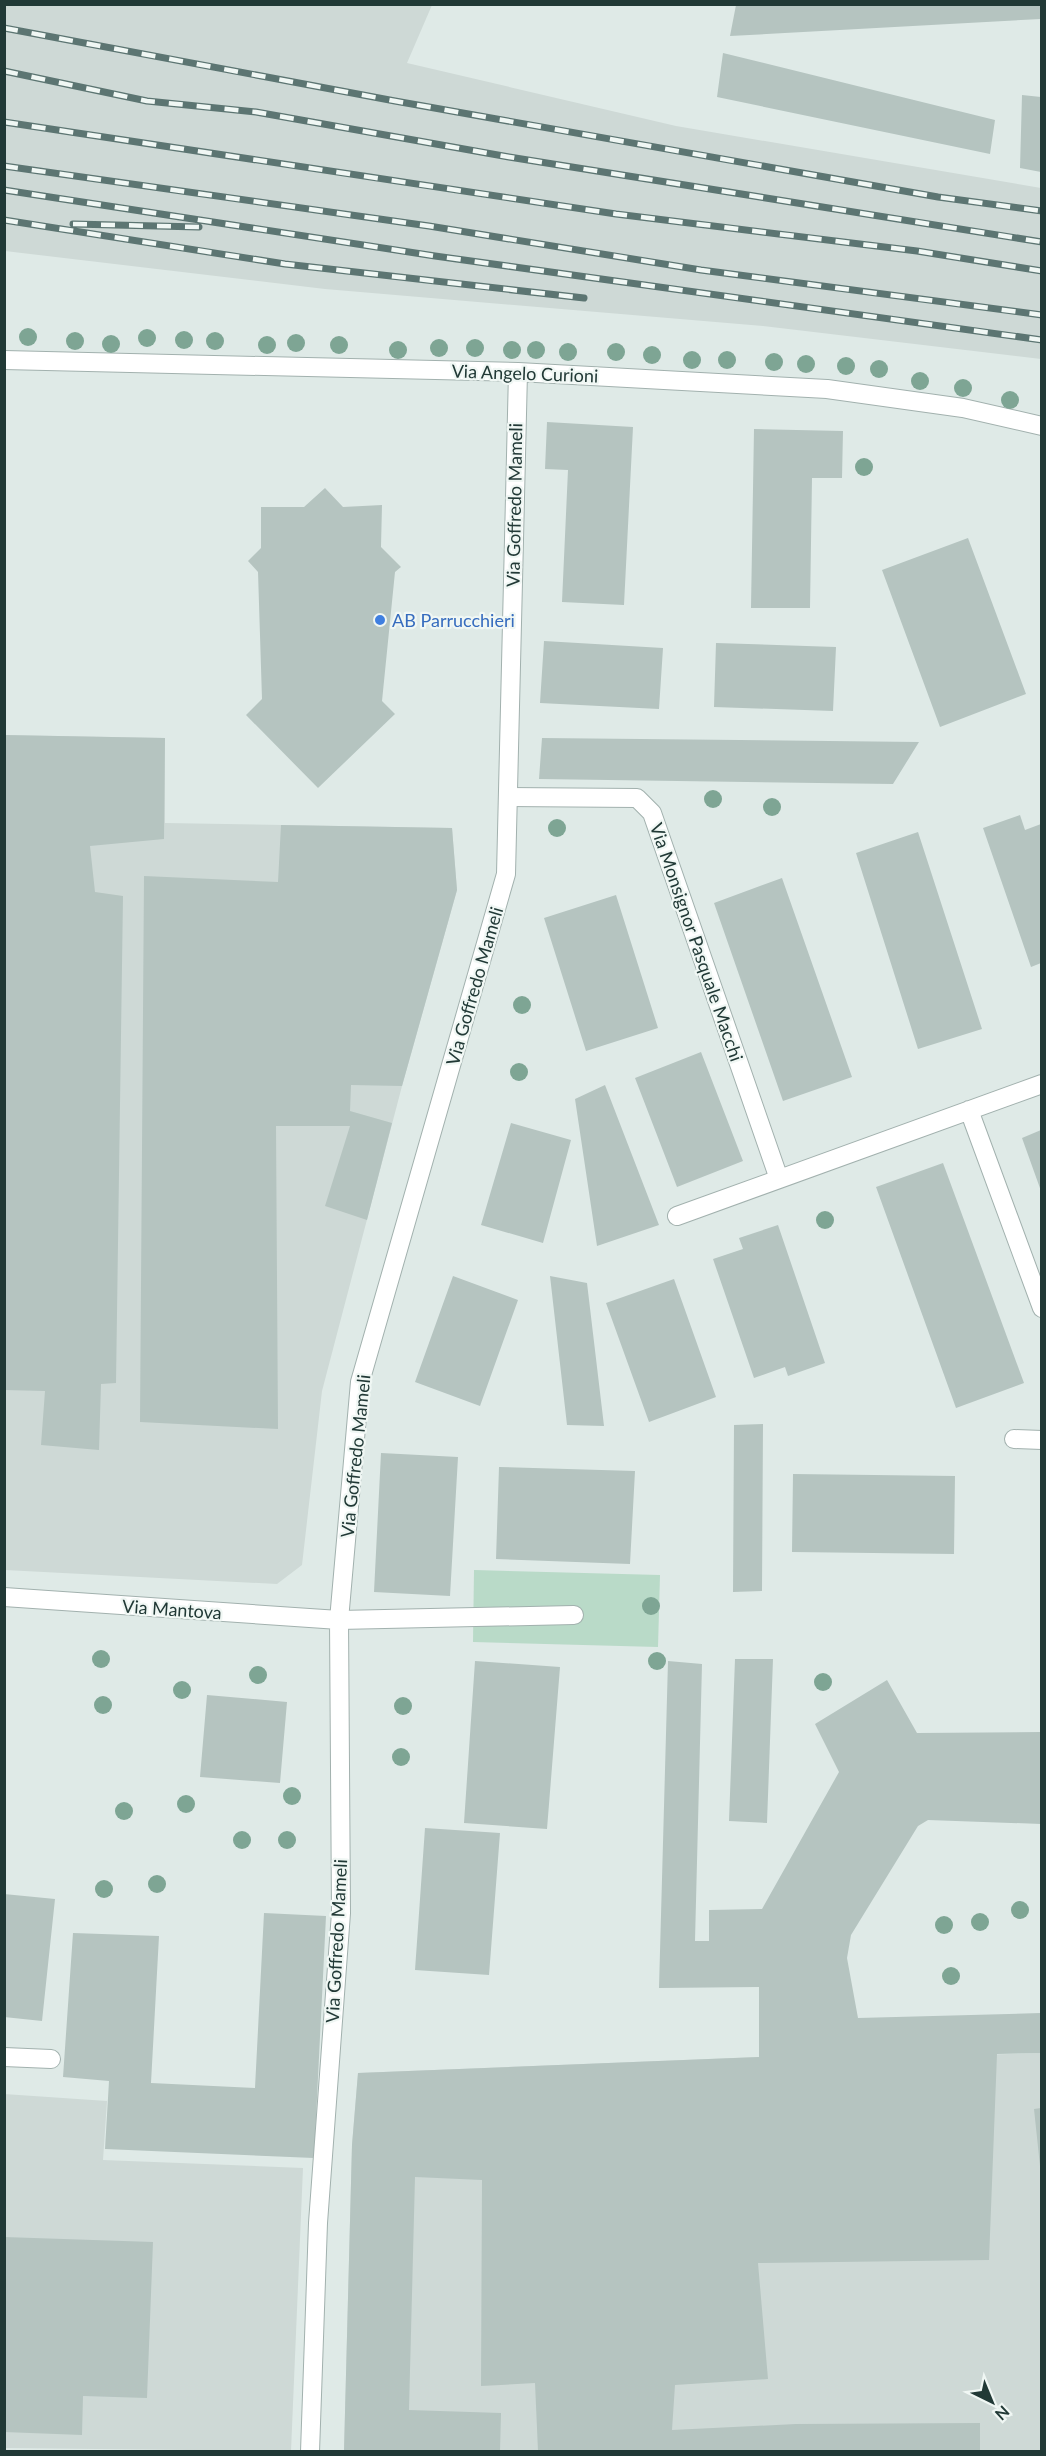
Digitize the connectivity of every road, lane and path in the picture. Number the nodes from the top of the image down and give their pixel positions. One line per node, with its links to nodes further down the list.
1 (4, 360): 2 (street, Via Angelo Curioni)
2 (518, 372): 3 (street, Via Angelo Curioni); 4 (street, Via Goffredo Mameli)
3 (1041, 426)
4 (508, 797): 7 (street, Via Monsignor Pasquale Macchi); 14 (street, Via Goffredo Mameli)
5 (1041, 1084): 6 (street)
6 (969, 1110): 7 (street); 9 (street)
7 (779, 1179): 8 (street)
8 (677, 1216)
9 (1041, 1308)
10 (1014, 1439): 11 (street)
11 (1041, 1440)
12 (4, 1597): 14 (street, Via Mantova)
13 (574, 1615): 14 (street, Via Mantova)
14 (339, 1620): 17 (street, Via Goffredo Mameli)
15 (4, 2057): 16 (street)
16 (51, 2059)
17 (310, 2451)

